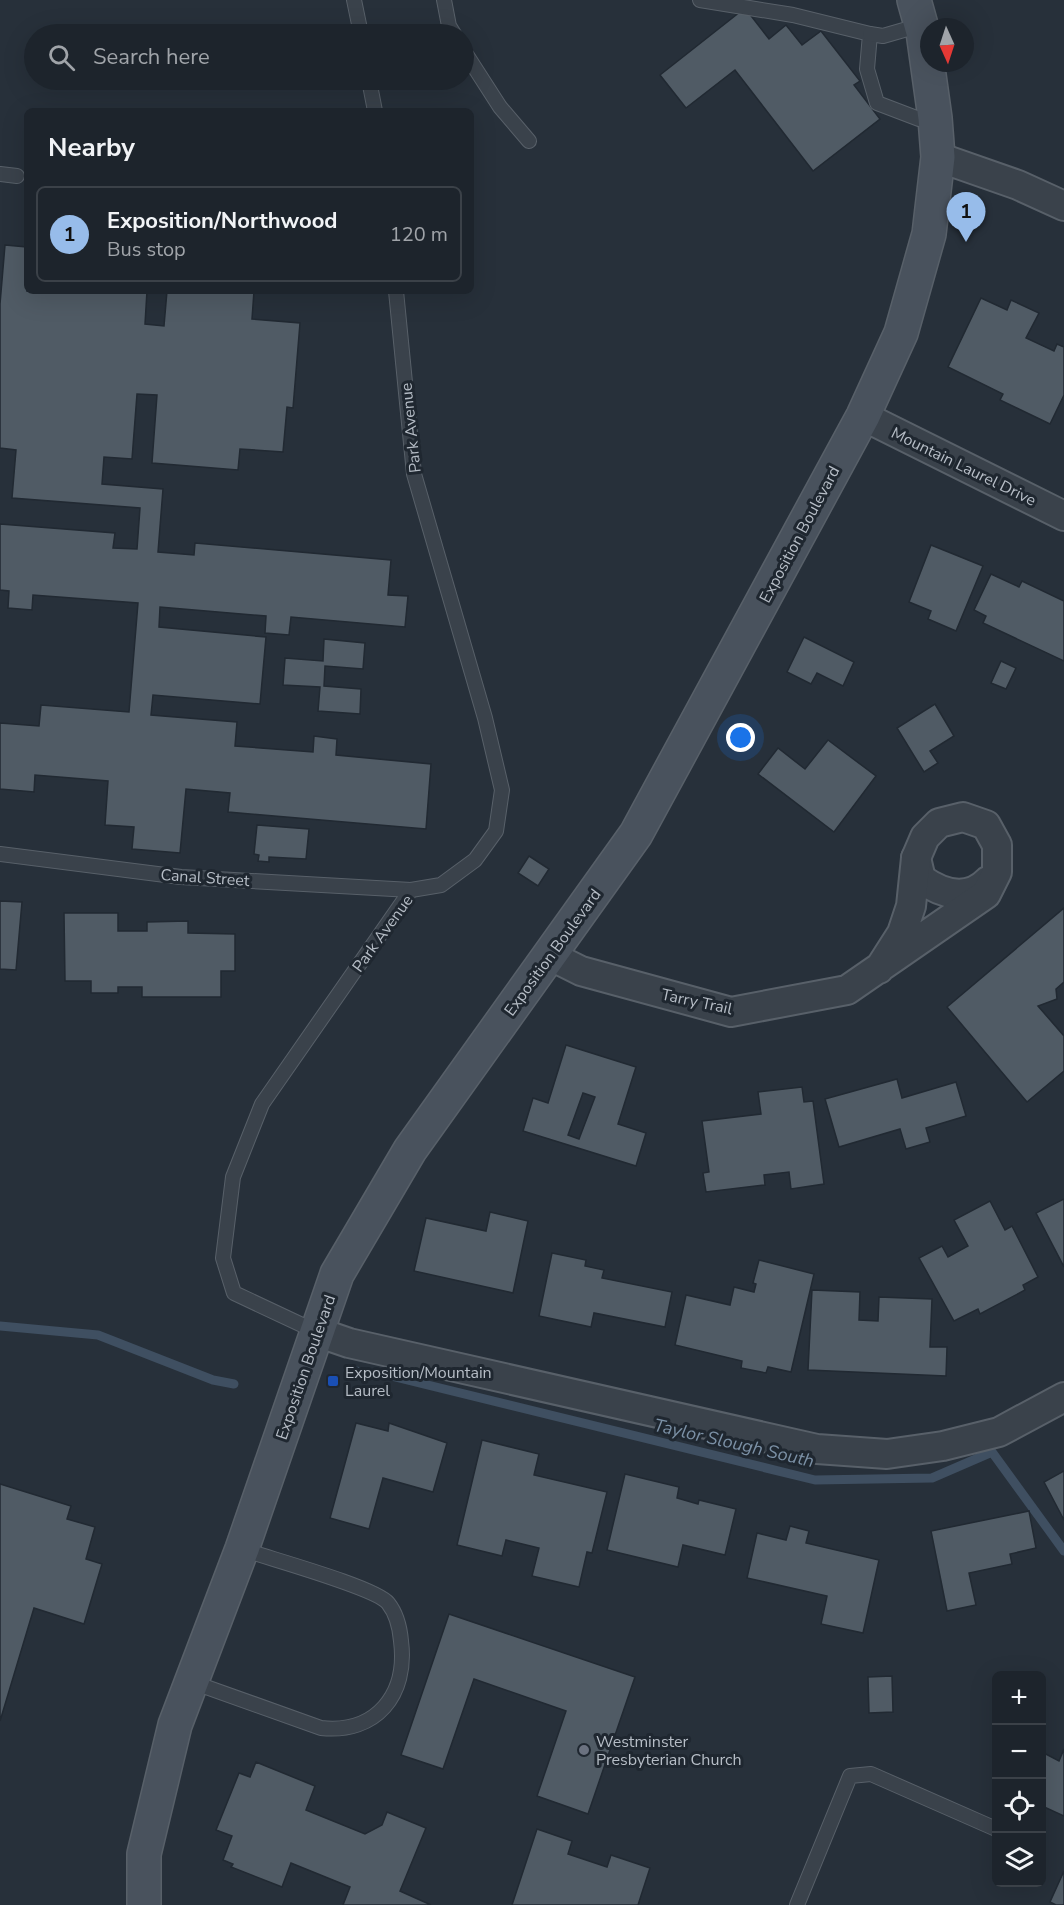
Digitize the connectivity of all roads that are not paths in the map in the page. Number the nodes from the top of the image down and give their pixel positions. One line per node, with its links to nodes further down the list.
1 (354, 0): 5 (lane)
2 (444, 0): 6 (lane)
3 (700, 0): 7 (lane)
4 (918, 13): 7 (lane); 11 (street, Exposition Boulevard)
5 (359, 24)
6 (450, 24)
7 (870, 34): 11 (lane)
8 (474, 67): 12 (lane)
9 (371, 90): 10 (lane)
10 (374, 108)
11 (935, 118): 13 (street, Exposition Boulevard)
12 (530, 141)
13 (938, 157): 16 (street); 18 (street, Exposition Boulevard)
14 (0, 174): 15 (lane)
15 (17, 176)
16 (1064, 206)
17 (396, 294): 23 (lane, Park Avenue)
18 (863, 416): 19 (street, Mountain Laurel Drive); 24 (street, Exposition Boulevard)
19 (1064, 516)
20 (0, 854): 23 (lane, Canal Street)
21 (916, 858): 22 (street); 22 (street, Tarry Trail); 25 (street, Tarry Trail)
22 (997, 872): 25 (street, Tarry Trail)
23 (411, 890): 26 (lane, Park Avenue)
24 (549, 955): 25 (street, Tarry Trail); 26 (street, Exposition Boulevard)
25 (879, 969)
26 (317, 1332): 27 (street); 28 (street, Exposition Boulevard)
27 (1064, 1397)
28 (242, 1549): 29 (street, Exposition Boulevard); 29 (lane)
29 (192, 1682): 31 (street, Exposition Boulevard)
30 (992, 1827): 32 (lane)
31 (144, 1905)
32 (797, 1905)

